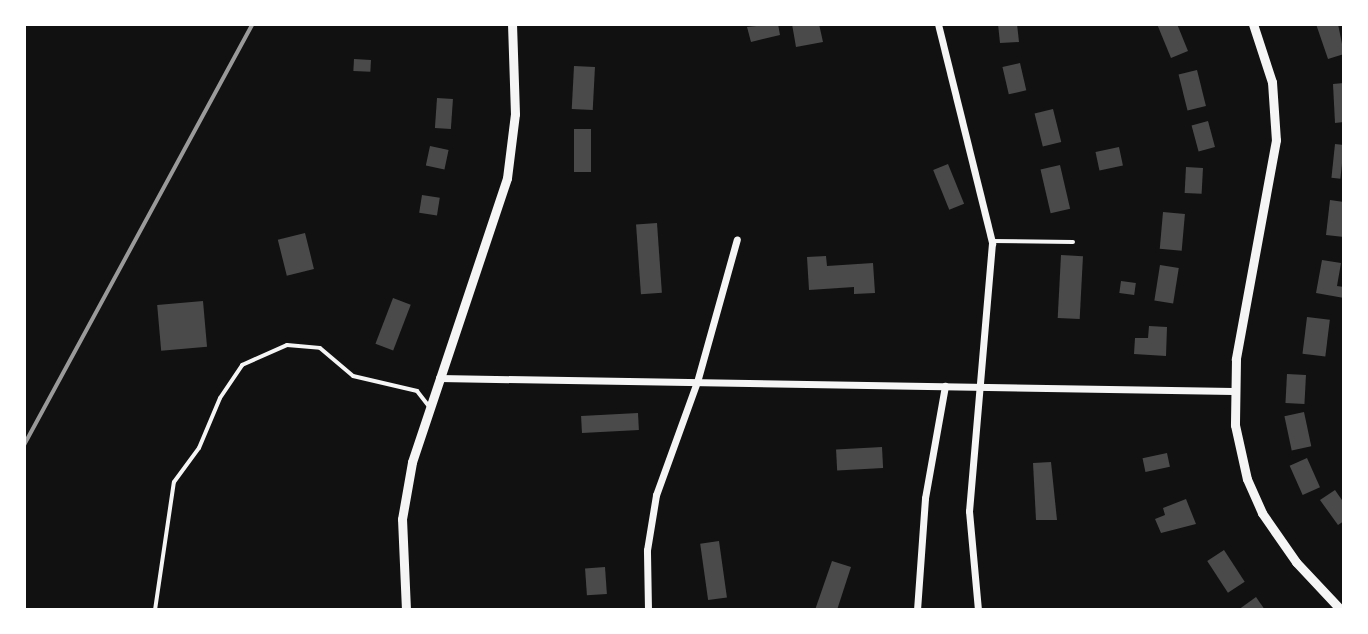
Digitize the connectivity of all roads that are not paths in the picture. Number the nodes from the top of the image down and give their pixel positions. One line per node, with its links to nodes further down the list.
1 (512, 24): 7 (street)
2 (938, 24): 5 (street)
3 (1253, 24): 11 (street)
4 (737, 239): 8 (street)
5 (992, 241): 6 (lane); 10 (street)
6 (1073, 242)
7 (439, 378): 8 (street); 12 (street)
8 (697, 382): 9 (street); 15 (street)
9 (945, 386): 10 (street); 16 (street)
10 (984, 387): 11 (street); 17 (street)
11 (1233, 391): 18 (street)
12 (428, 405): 13 (lane); 14 (street)
13 (155, 610)
14 (406, 610)
15 (648, 610)
16 (917, 610)
17 (978, 610)
18 (1341, 610)

